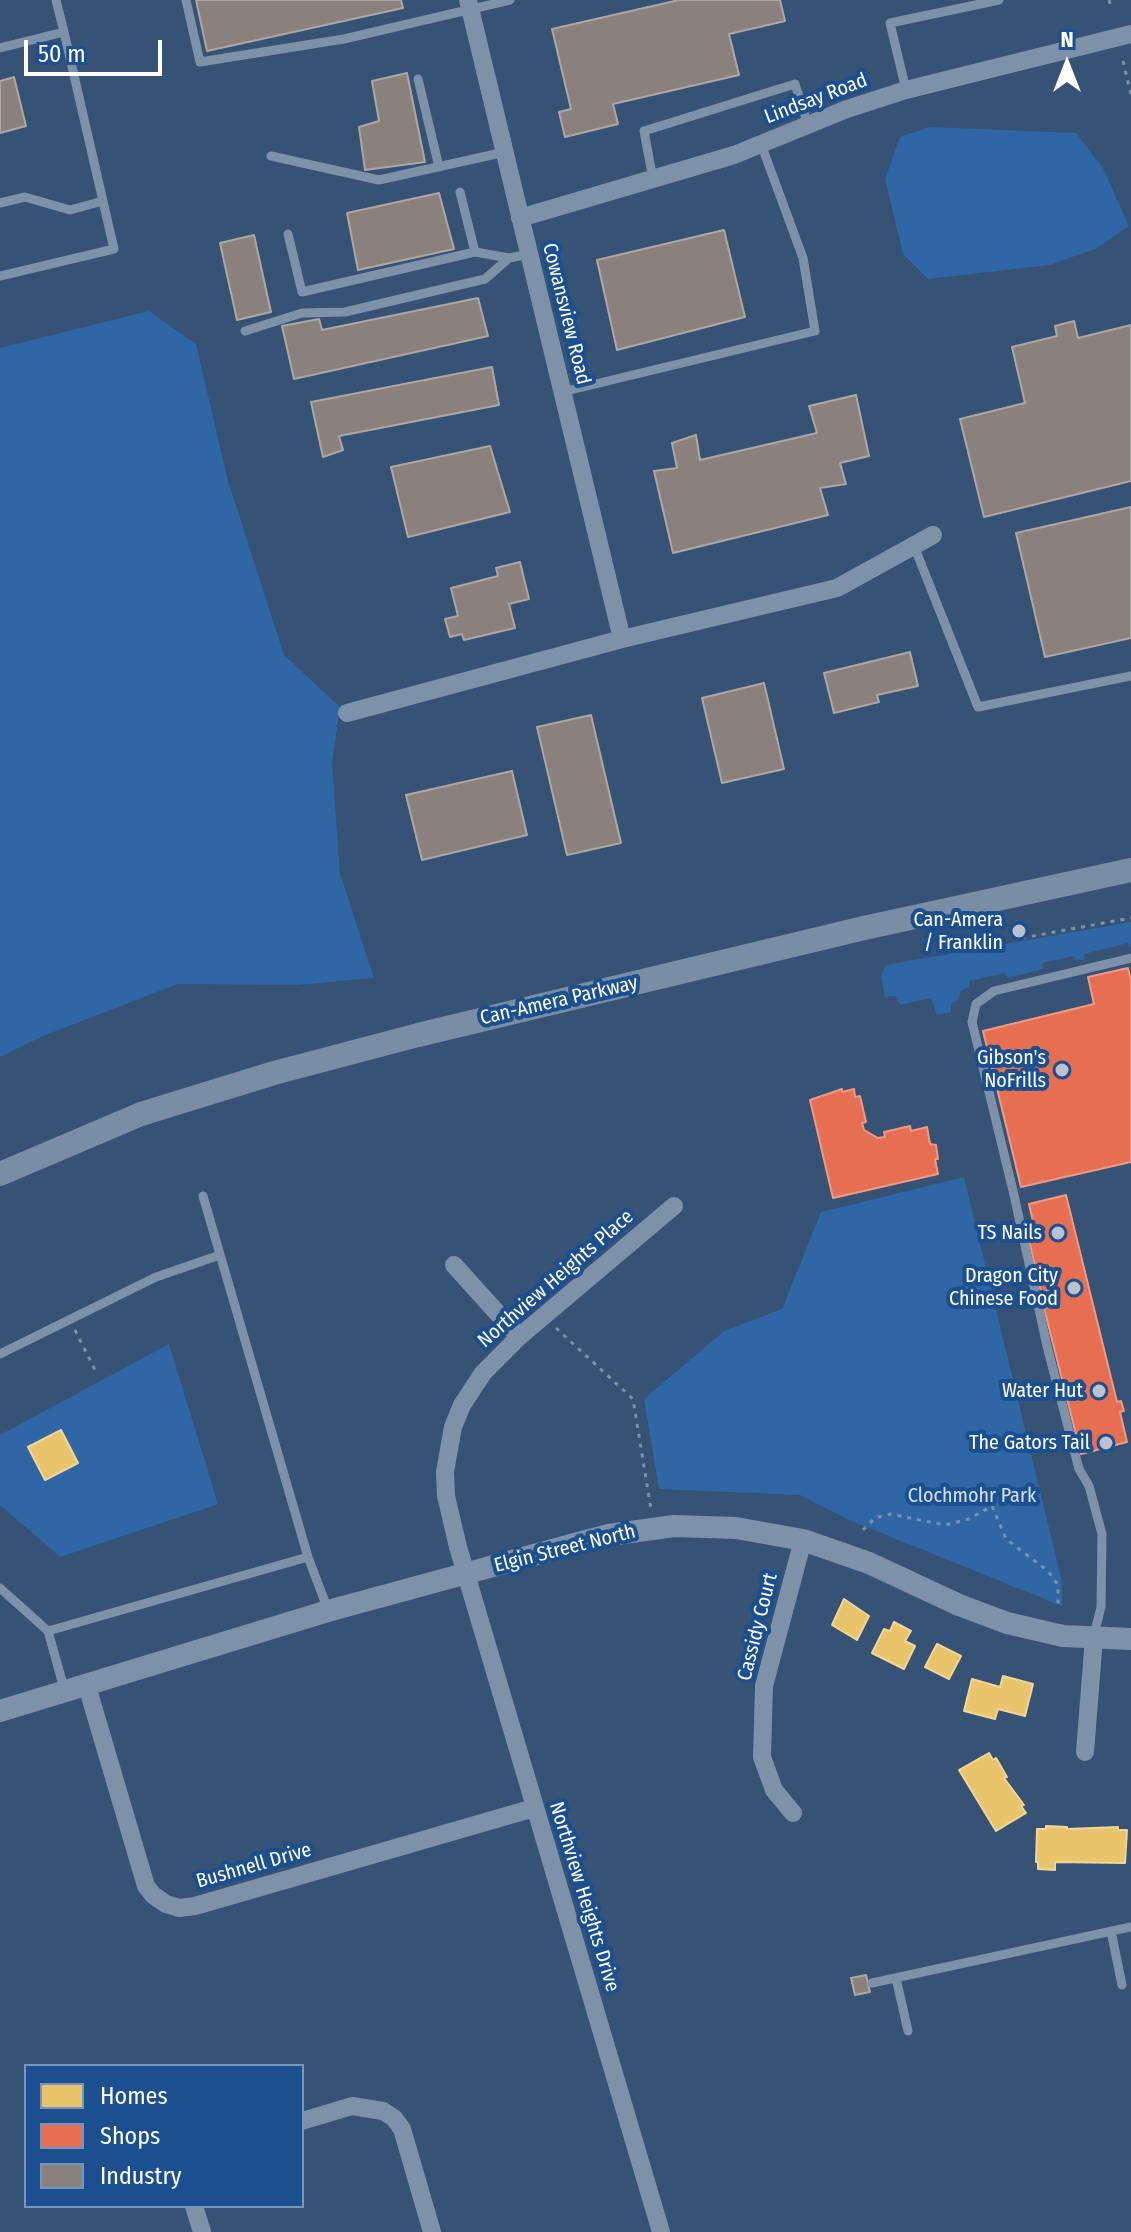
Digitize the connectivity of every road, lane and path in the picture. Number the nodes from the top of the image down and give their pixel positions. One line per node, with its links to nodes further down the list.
1 (56, 0): 8 (lane)
2 (186, 0): 6 (lane)
3 (510, 0): 6 (lane)
4 (999, 0): 13 (lane)
5 (1109, 0): 7 (path)
6 (469, 4): 17 (street, Cowansview Road)
7 (1111, 7)
8 (64, 32): 10 (lane); 22 (lane)
9 (1131, 34): 13 (street, Lindsay Road)
10 (0, 48)
11 (1123, 61): 14 (path)
12 (418, 79): 19 (lane)
13 (906, 90): 15 (street, Lindsay Road)
14 (1131, 95)
15 (808, 125): 16 (street, Lindsay Road); 20 (lane)
16 (761, 144): 20 (street, Lindsay Road); 31 (lane)
17 (505, 152): 19 (lane); 24 (street, Cowansview Road)
18 (271, 156): 19 (lane)
19 (439, 167)
20 (653, 179): 24 (street, Lindsay Road)
21 (460, 192): 26 (lane)
22 (103, 201): 23 (lane); 29 (lane)
23 (0, 203)
24 (520, 218): 27 (street, Cowansview Road)
25 (288, 234): 26 (lane)
26 (475, 252): 28 (lane)
27 (529, 254): 28 (lane); 31 (street, Cowansview Road)
28 (509, 258): 30 (lane)
29 (0, 276)
30 (245, 331)
31 (562, 392): 34 (street, Cowansview Road)
32 (933, 535): 33 (street)
33 (914, 546): 34 (street); 35 (lane)
34 (622, 639): 36 (street)
35 (1131, 676)
36 (347, 713)
37 (1131, 870): 41 (main road, Can-Amera Parkway)
38 (1131, 918): 39 (path)
39 (1022, 938)
40 (1131, 958): 60 (lane)
41 (0, 1174)
42 (203, 1196): 44 (lane)
43 (674, 1206): 46 (street, Northview Heights Place)
44 (220, 1255): 47 (lane); 54 (lane)
45 (454, 1265): 48 (street)
46 (544, 1318): 48 (street, Northview Heights Place); 51 (path)
47 (70, 1319): 49 (lane); 50 (path)
48 (519, 1337): 55 (street, Northview Heights Place)
49 (0, 1354)
50 (97, 1374)
51 (654, 1528): 53 (street, Elgin Street North); 55 (street, Elgin Street North)
52 (863, 1530): 57 (path)
53 (803, 1540): 60 (street, Elgin Street North); 66 (street, Cassidy Court)
54 (308, 1557): 58 (lane); 59 (lane)
55 (466, 1574): 58 (street, Elgin Street North); 65 (street, Northview Heights Drive)
56 (0, 1588): 59 (lane)
57 (1058, 1606)
58 (328, 1611): 62 (street, Elgin Street North)
59 (48, 1631): 62 (lane)
60 (1094, 1638): 61 (street, Elgin Street North); 64 (street)
61 (1131, 1639)
62 (76, 1689): 63 (street, Elgin Street North); 65 (street, Bushnell Drive)
63 (0, 1711)
64 (1085, 1752)
65 (534, 1808): 77 (street, Northview Heights Drive)
66 (793, 1813)
67 (1131, 1927): 68 (lane)
68 (1111, 1931): 69 (lane); 71 (lane)
69 (896, 1978): 70 (lane); 72 (lane)
70 (872, 1983)
71 (1122, 1985)
72 (908, 2031)
73 (304, 2120): 76 (street)
74 (195, 2208): 75 (street)
75 (202, 2232)
76 (432, 2232)
77 (661, 2232)

